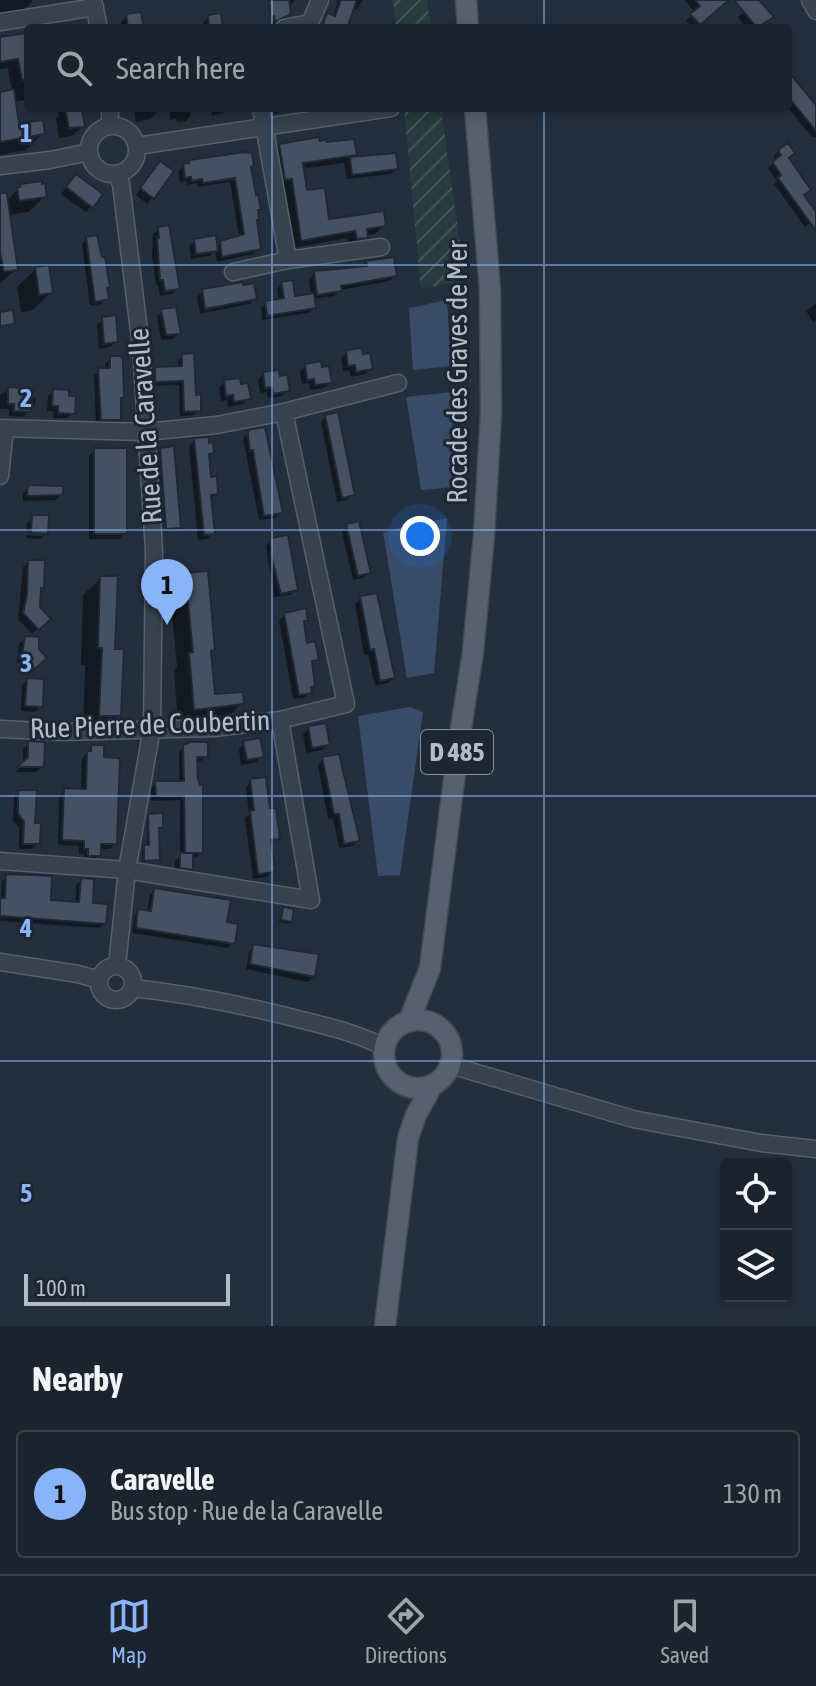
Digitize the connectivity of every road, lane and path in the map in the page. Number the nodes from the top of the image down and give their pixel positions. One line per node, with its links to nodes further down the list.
1 (320, 0): 8 (street)
2 (466, 0): 9 (main road)
3 (810, 0): 5 (street)
4 (94, 4): 6 (street); 7 (street)
5 (816, 11)
6 (0, 22)
7 (98, 24)
8 (305, 24)
9 (468, 24)
10 (110, 112): 14 (street)
11 (262, 112): 15 (street)
12 (364, 112): 15 (street)
13 (475, 112): 35 (main road, Rocade des Graves de Mer / D 485)
14 (110, 126): 16 (street); 17 (street)
15 (264, 127): 16 (street); 21 (street)
16 (137, 146): 19 (street)
17 (89, 152): 18 (street); 19 (street)
18 (0, 166)
19 (116, 174): 26 (street, Rue de la Caravelle)
20 (381, 247): 21 (street)
21 (288, 260): 22 (street)
22 (233, 272)
23 (398, 383): 24 (street)
24 (284, 412): 26 (street); 28 (street, Rue Pierre de Coubertin)
25 (3, 428): 26 (street); 27 (street)
26 (145, 432): 29 (street, Rue de la Caravelle)
27 (0, 476)
28 (280, 720): 29 (street, Rue Pierre de Coubertin); 32 (street)
29 (152, 728): 30 (street, Rue Pierre de Coubertin); 32 (street, Rue de la Caravelle)
30 (0, 729)
31 (0, 861): 32 (street)
32 (127, 870): 34 (street, Rue de la Caravelle)
33 (0, 962): 36 (street)
34 (117, 966): 36 (street); 37 (street)
35 (430, 968): 38 (main road, Rocade des Graves de Mer / D 485); 39 (main road, Rocade des Graves de Mer / D 485)
36 (99, 980): 37 (street)
37 (133, 988): 40 (street)
38 (409, 1021): 39 (main road); 40 (main road)
39 (440, 1028): 41 (main road)
40 (384, 1047): 42 (main road)
41 (450, 1065): 43 (main road); 45 (street)
42 (395, 1079): 43 (main road); 44 (main road)
43 (433, 1084): 44 (main road)
44 (408, 1138): 46 (main road)
45 (816, 1149)
46 (385, 1326)

